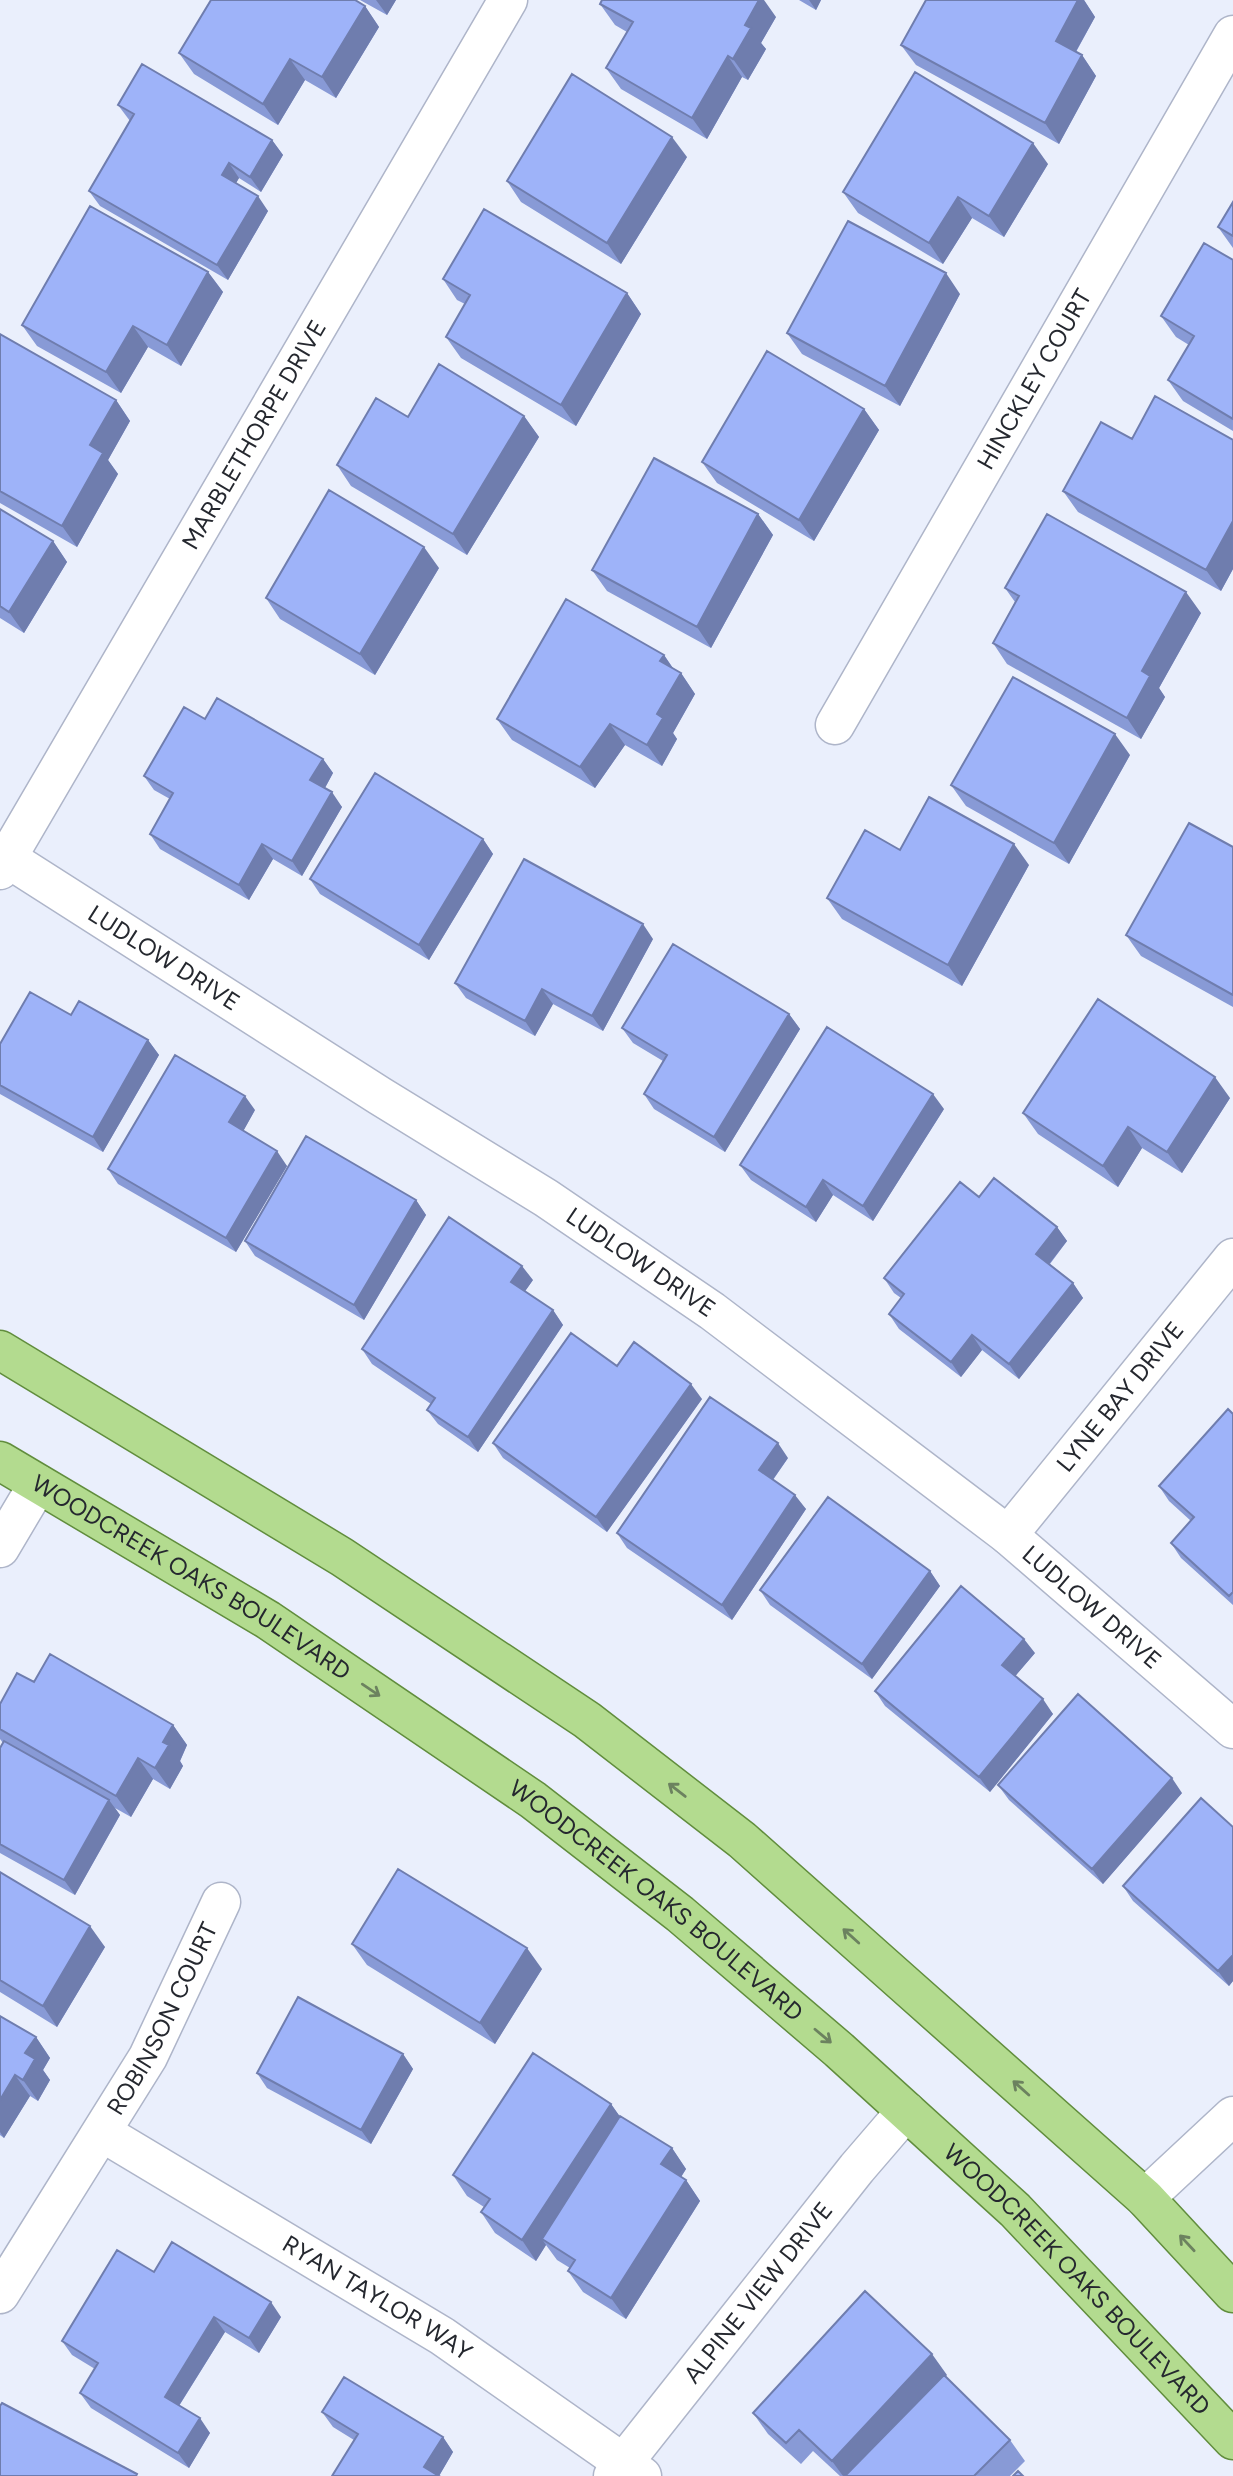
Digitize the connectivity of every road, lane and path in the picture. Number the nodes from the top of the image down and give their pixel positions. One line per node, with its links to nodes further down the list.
1 (508, 0): 4 (street, MARBLETHORPE DRIVE)
2 (1233, 35): 3 (street, HINCKLEY COURT)
3 (835, 725)
4 (3, 864): 9 (street, LUDLOW DRIVE)
5 (1233, 1258): 9 (street, LYNE BAY DRIVE)
6 (0, 1350): 16 (main road, one-way to 6)
7 (0, 1461): 8 (main road, WOODCREEK OAKS BOULEVARD)
8 (38, 1484): 10 (street); 13 (main road, WOODCREEK OAKS BOULEVARD, one-way to 13)
9 (1008, 1535): 11 (street, LUDLOW DRIVE)
10 (0, 1548)
11 (1233, 1729)
12 (221, 1902): 15 (street, ROBINSON COURT)
13 (906, 2111): 19 (main road, WOODCREEK OAKS BOULEVARD); 20 (street, ALPINE VIEW DRIVE)
14 (1233, 2116): 16 (street)
15 (103, 2133): 18 (street, ROBINSON COURT); 20 (street, RYAN TAYLOR WAY)
16 (1145, 2198): 17 (main road, one-way to 16)
17 (1233, 2293)
18 (0, 2294)
19 (1233, 2440)
20 (626, 2471)

